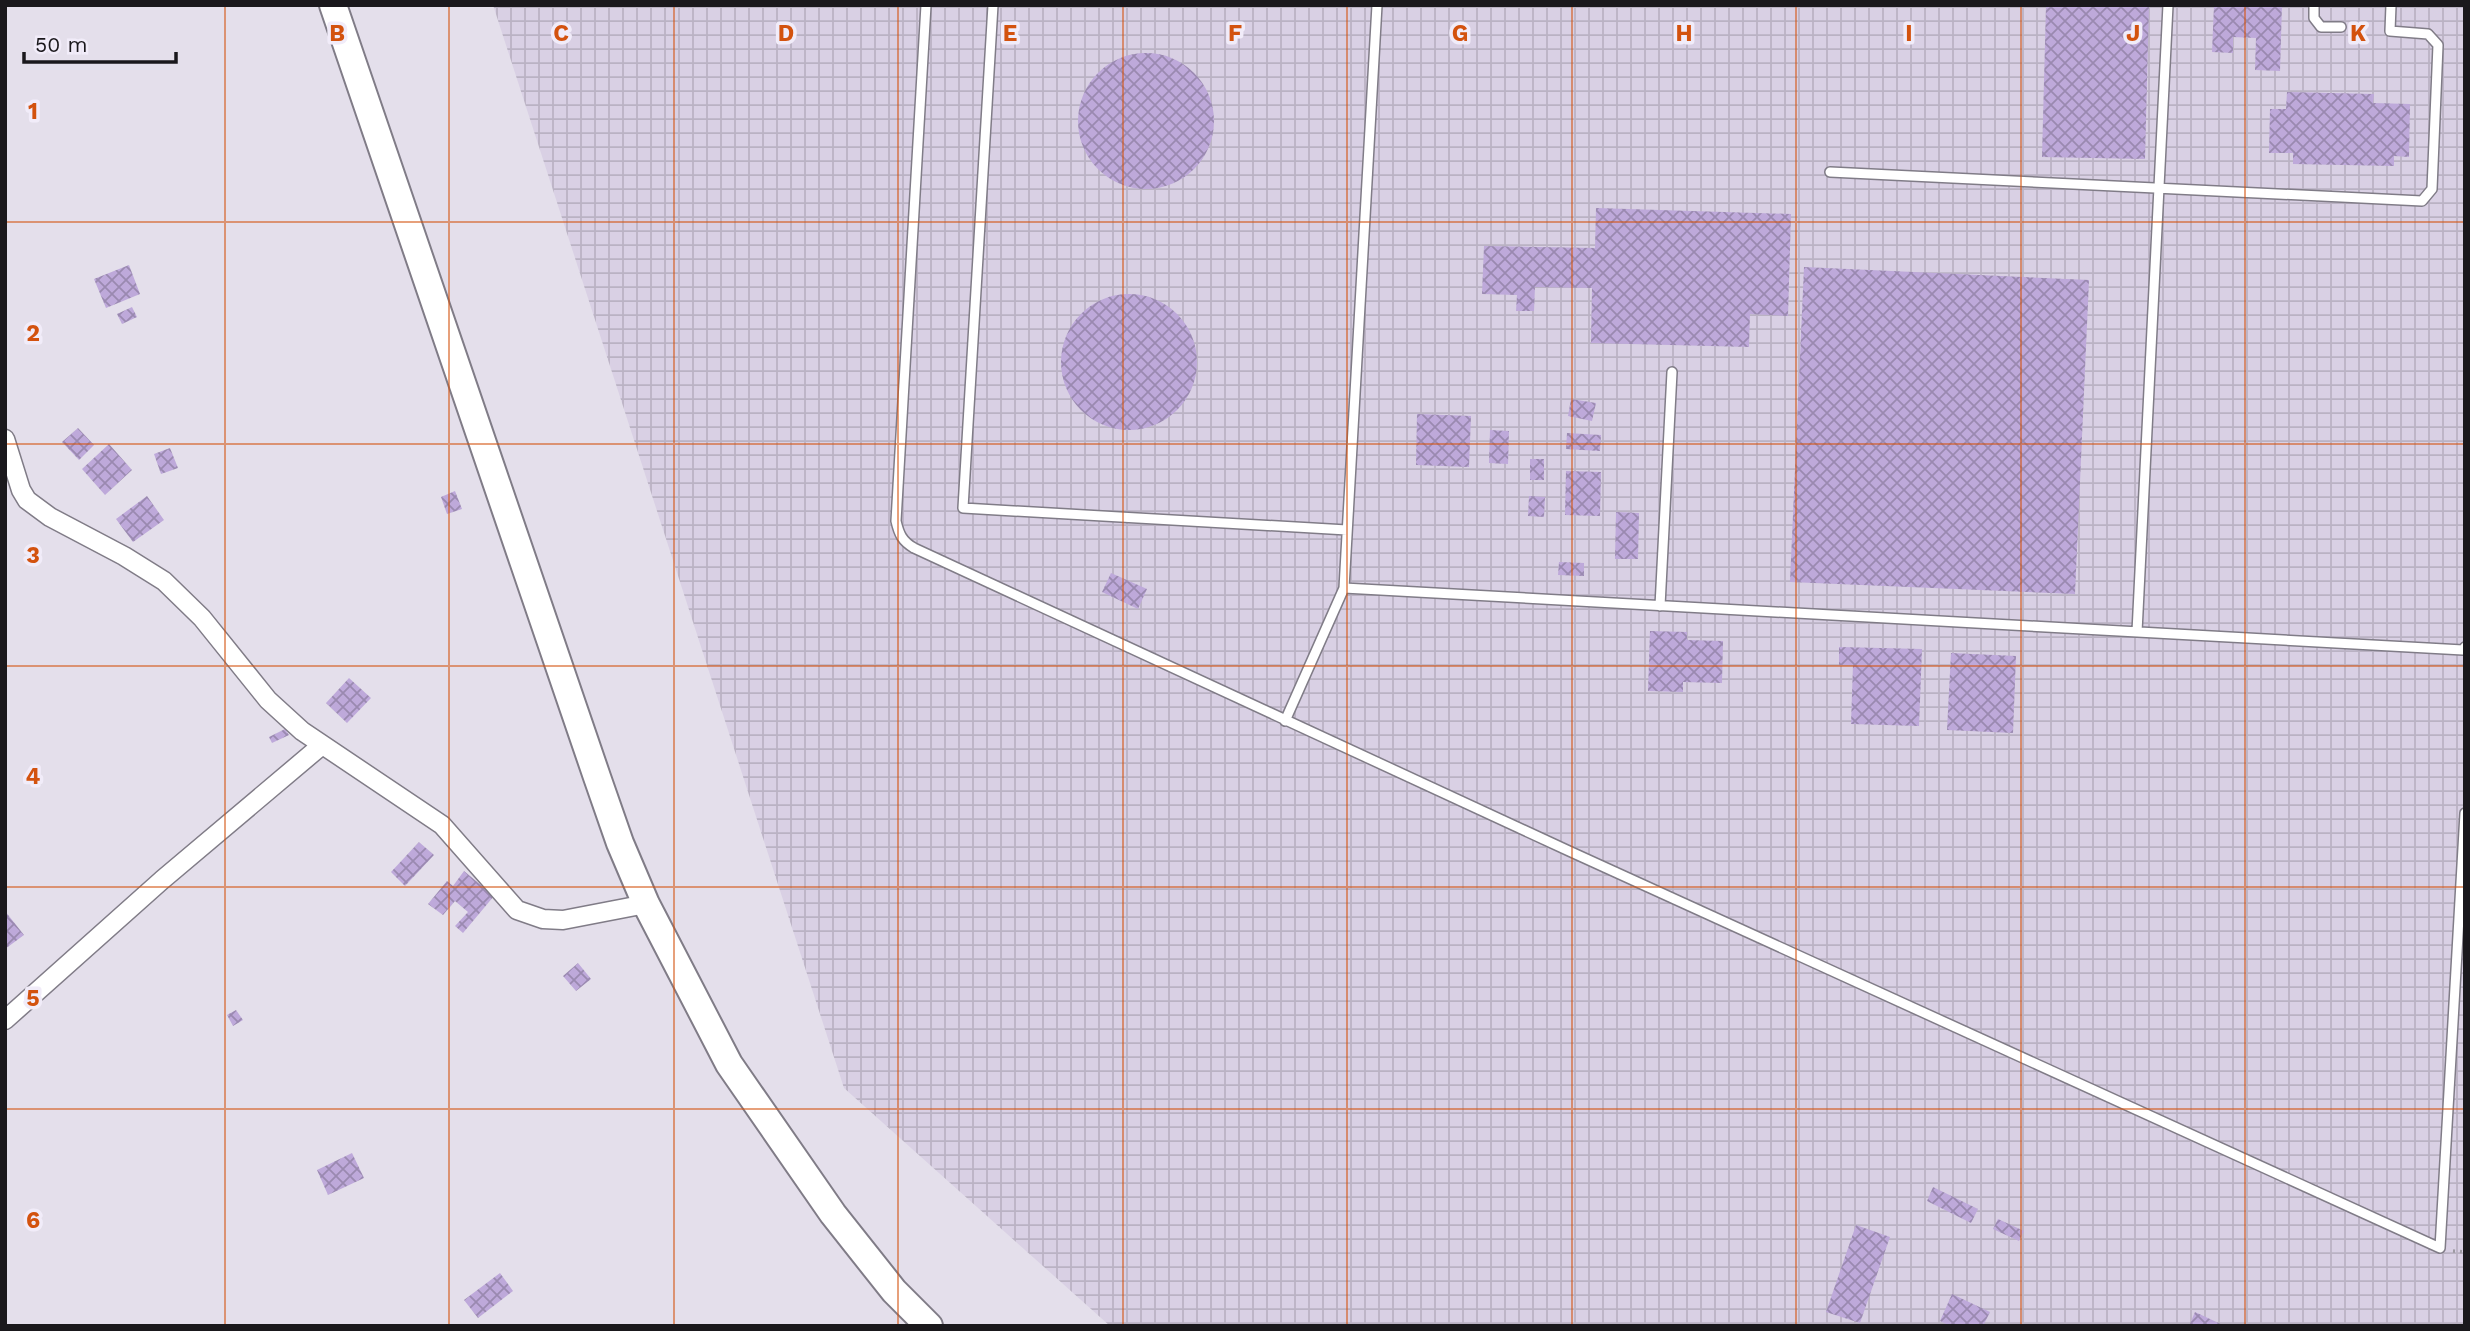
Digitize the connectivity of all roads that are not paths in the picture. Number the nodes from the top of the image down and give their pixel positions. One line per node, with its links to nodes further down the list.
1 (333, 5): 21 (main road)
2 (926, 5): 18 (lane)
3 (993, 5): 13 (lane)
4 (1377, 5): 13 (lane)
5 (2168, 5): 10 (lane)
6 (2314, 5): 8 (lane)
7 (2391, 5): 10 (lane)
8 (2341, 27)
9 (1830, 172): 10 (lane)
10 (2159, 188): 16 (lane)
11 (1672, 372): 15 (lane)
12 (5, 439): 19 (street)
13 (1347, 530): 14 (lane)
14 (1344, 588): 15 (lane); 18 (lane)
15 (1660, 606): 16 (lane)
16 (2137, 632): 17 (lane)
17 (2465, 647)
18 (1285, 720): 20 (lane)
19 (322, 744): 21 (street); 22 (street)
20 (2465, 813)
21 (646, 904): 23 (main road)
22 (5, 1020)
23 (929, 1326)

